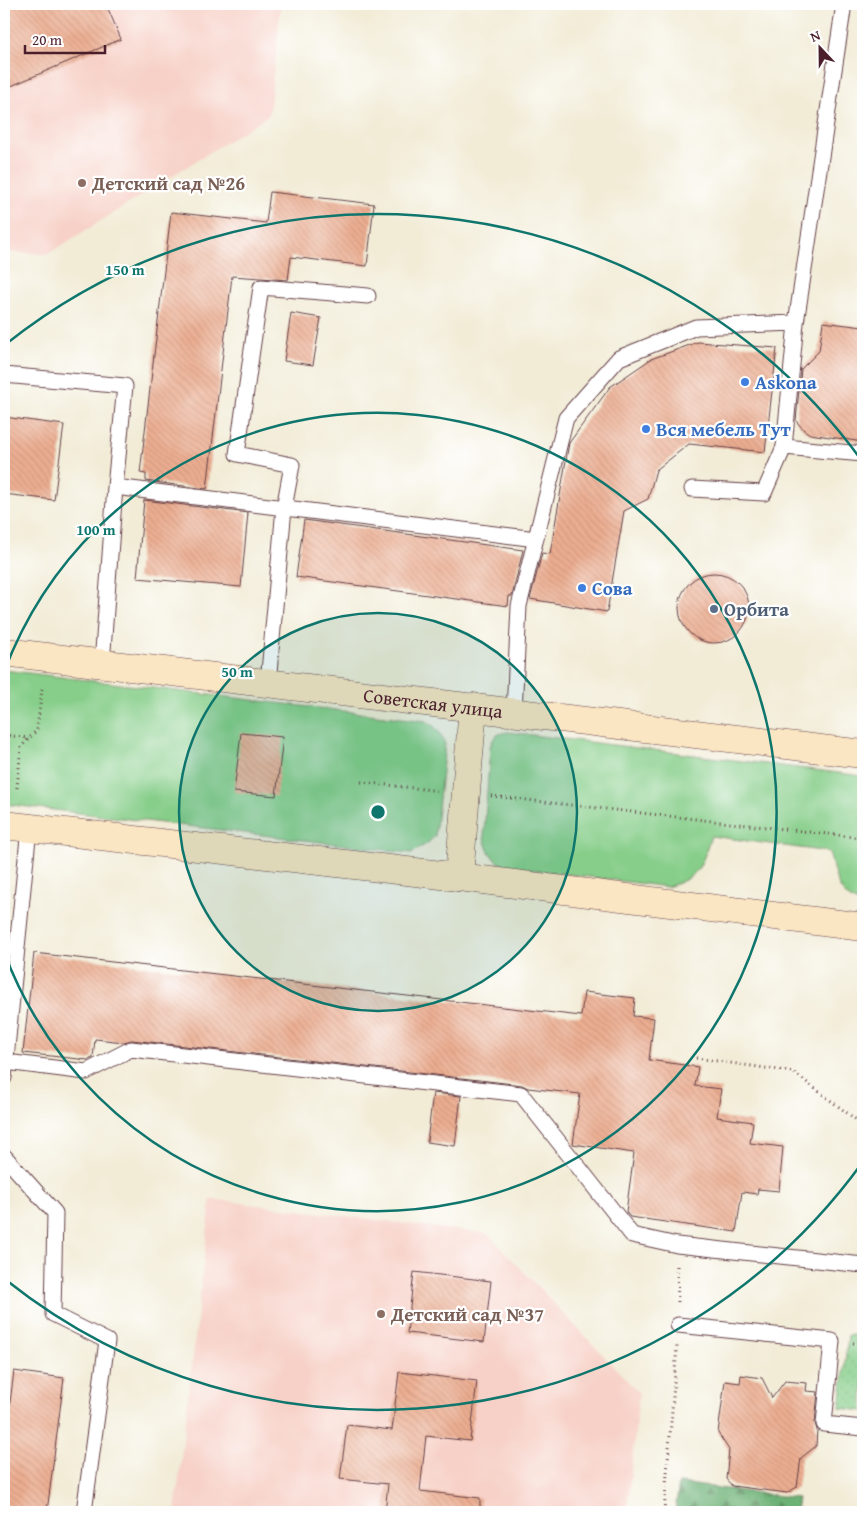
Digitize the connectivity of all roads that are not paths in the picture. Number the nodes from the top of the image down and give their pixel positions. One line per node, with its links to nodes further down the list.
1 (844, 4): 3 (lane)
2 (368, 296): 9 (lane)
3 (796, 323): 5 (lane); 10 (lane)
4 (4, 375): 7 (lane)
5 (784, 447): 6 (lane); 8 (lane)
6 (863, 454)
7 (115, 487): 9 (lane); 12 (lane)
8 (692, 489)
9 (284, 508): 10 (lane); 13 (lane)
10 (536, 539): 15 (lane)
11 (4, 652): 12 (street, Советская улица)
12 (102, 664): 13 (street, Советская улица)
13 (268, 683): 14 (street, Советская улица)
14 (473, 708): 15 (street, Советская улица); 18 (street)
15 (514, 713): 16 (street, Советская улица)
16 (863, 754)
17 (17, 827): 18 (street); 20 (lane)
18 (459, 877): 19 (street)
19 (863, 927)
20 (6, 1062): 21 (lane); 23 (lane)
21 (4, 1078)
22 (4, 1156): 26 (lane)
23 (863, 1265)
24 (678, 1325): 25 (lane)
25 (863, 1428)
26 (84, 1512)

